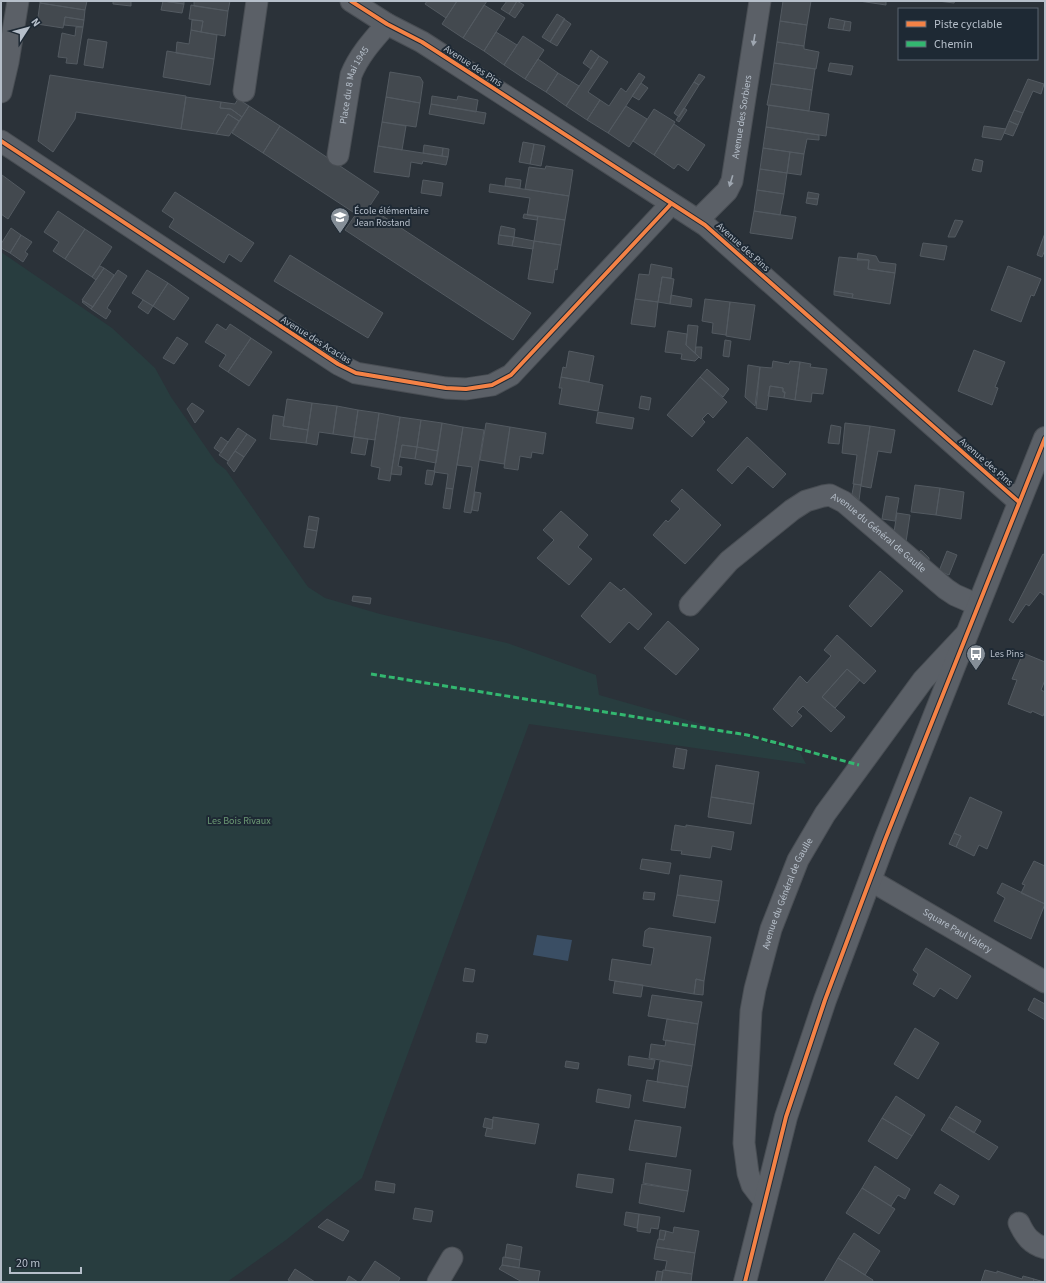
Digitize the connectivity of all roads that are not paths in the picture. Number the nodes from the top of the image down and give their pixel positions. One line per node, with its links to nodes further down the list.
1 (18, 1): 7 (street)
2 (257, 1): 6 (street)
3 (760, 1): 11 (street, Avenue des Sorbiers, one-way to 11)
4 (359, 4): 5 (street, Avenue des Pins)
5 (387, 24): 9 (street, Place du 8 Mai 1945); 10 (street, Avenue des Pins)
6 (244, 91)
7 (1, 92)
8 (1, 141): 10 (street, Avenue des Acacias)
9 (338, 155)
10 (671, 204): 11 (street, Avenue des Pins)
11 (698, 220): 13 (street, Avenue des Pins)
12 (1045, 438): 13 (street)
13 (1019, 502): 15 (street)
14 (690, 605): 15 (street, Avenue du Général de Gaulle)
15 (978, 605): 16 (street)
16 (967, 632): 17 (street); 19 (street, Avenue du Général de Gaulle)
17 (870, 880): 18 (street, Square Paul Valery); 19 (street)
18 (1045, 982)
19 (765, 1202): 24 (street)
20 (1019, 1223): 21 (street)
21 (1045, 1248)
22 (452, 1258): 23 (street)
23 (438, 1282)
24 (745, 1282)

